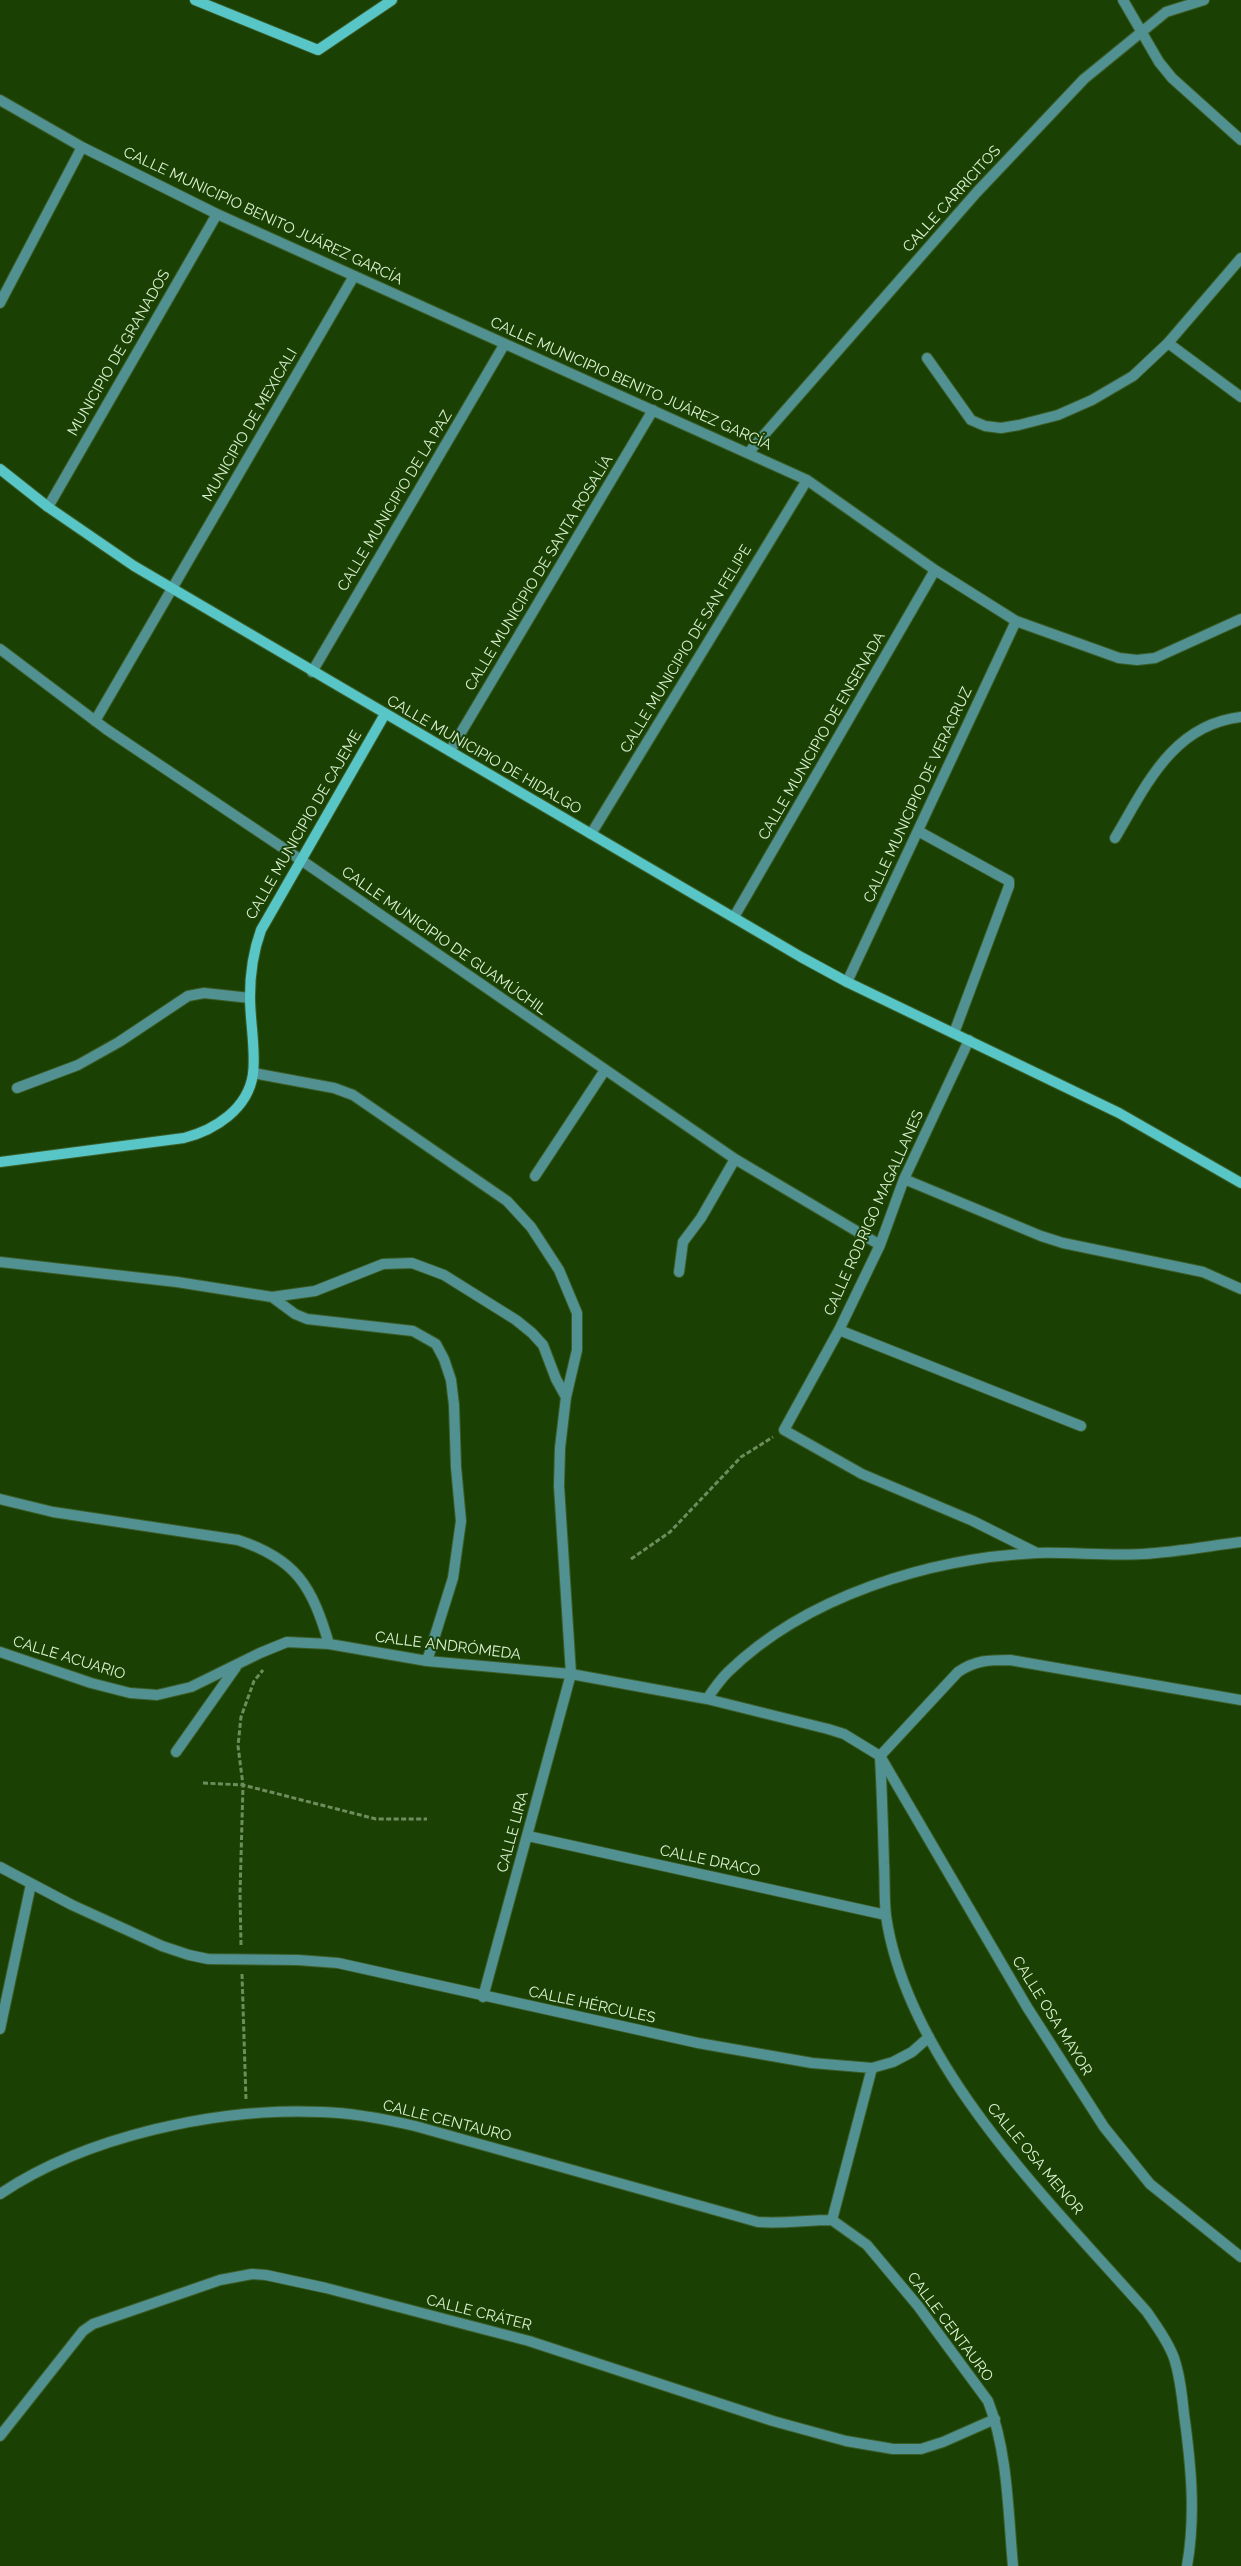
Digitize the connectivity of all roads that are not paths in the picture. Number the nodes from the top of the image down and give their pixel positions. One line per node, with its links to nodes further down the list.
1 (196, 0): 2 (street)
2 (392, 0)
3 (1122, 0): 5 (street)
4 (1204, 0): 5 (street, CALLE CARRICITOS)
5 (1141, 30): 7 (street); 18 (street, CALLE CARRICITOS)
6 (0, 100): 8 (street, CALLE MUNICIPIO BENITO JUÁREZ GARCÍA)
7 (1241, 140)
8 (82, 147): 9 (street, CALLE MUNICIPIO BENITO JUÁREZ GARCÍA); 12 (street)
9 (217, 214): 11 (street, CALLE MUNICIPIO BENITO JUÁREZ GARCÍA); 21 (street, MUNICIPIO DE GRANADOS)
10 (1241, 258): 13 (street)
11 (354, 276): 14 (street, CALLE MUNICIPIO BENITO JUÁREZ GARCÍA); 23 (street, MUNICIPIO DE MEXICALI)
12 (0, 304)
13 (1168, 343): 15 (street); 16 (street)
14 (504, 345): 17 (street, CALLE MUNICIPIO BENITO JUÁREZ GARCÍA); 27 (street, CALLE MUNICIPIO DE LA PAZ)
15 (927, 358)
16 (1241, 397)
17 (653, 410): 18 (street, CALLE MUNICIPIO BENITO JUÁREZ GARCÍA); 31 (street, CALLE MUNICIPIO DE SANTA ROSALÍA)
18 (749, 452): 20 (street, CALLE MUNICIPIO BENITO JUÁREZ GARCÍA)
19 (0, 469): 21 (street, CALLE MUNICIPIO DE HIDALGO)
20 (807, 480): 22 (street, CALLE MUNICIPIO BENITO JUÁREZ GARCÍA); 33 (street, CALLE MUNICIPIO DE SAN FELIPE)
21 (48, 507): 23 (street, CALLE MUNICIPIO DE HIDALGO)
22 (935, 570): 25 (street, CALLE MUNICIPIO BENITO JUÁREZ GARCÍA); 36 (street, CALLE MUNICIPIO DE ENSENADA)
23 (172, 590): 27 (street, CALLE MUNICIPIO DE HIDALGO); 30 (street, MUNICIPIO DE MEXICALI)
24 (1241, 619): 25 (street, CALLE MUNICIPIO BENITO JUÁREZ GARCÍA)
25 (1016, 621): 32 (street, CALLE MUNICIPIO DE VERACRUZ)
26 (0, 649): 30 (street, CALLE MUNICIPIO DE GUAMÚCHIL)
27 (312, 672): 28 (street, CALLE MUNICIPIO DE HIDALGO)
28 (385, 714): 31 (street, CALLE MUNICIPIO DE HIDALGO); 35 (street, CALLE MUNICIPIO DE CAJEME)
29 (1241, 717): 34 (street)
30 (95, 721): 35 (street, CALLE MUNICIPIO DE GUAMÚCHIL)
31 (450, 751): 33 (street, CALLE MUNICIPIO DE HIDALGO)
32 (918, 831): 37 (street, CALLE MUNICIPIO DE VERACRUZ); 39 (street)
33 (591, 834): 36 (street, CALLE MUNICIPIO DE HIDALGO)
34 (1115, 838)
35 (301, 860): 38 (street, CALLE MUNICIPIO DE CAJEME); 41 (street, CALLE MUNICIPIO DE GUAMÚCHIL)
36 (734, 917): 37 (street, CALLE MUNICIPIO DE HIDALGO)
37 (847, 982): 39 (street, CALLE MUNICIPIO DE HIDALGO)
38 (250, 998): 42 (street, CALLE MUNICIPIO DE CAJEME); 43 (street)
39 (954, 1033): 40 (street, CALLE MUNICIPIO DE HIDALGO)
40 (968, 1040): 47 (street, CALLE RODRIGO MAGALLANES); 48 (street, CALLE MUNICIPIO DE HIDALGO)
41 (605, 1070): 44 (street, CALLE MUNICIPIO DE GUAMÚCHIL); 46 (street)
42 (253, 1073): 45 (street); 55 (street, CALLE LIRA)
43 (17, 1088)
44 (735, 1159): 49 (street, CALLE MUNICIPIO DE GUAMÚCHIL); 51 (street)
45 (0, 1162)
46 (535, 1176)
47 (904, 1179): 49 (street, CALLE RODRIGO MAGALLANES); 52 (street)
48 (1241, 1183)
49 (880, 1244): 54 (street, CALLE RODRIGO MAGALLANES)
50 (0, 1262): 53 (street)
51 (679, 1272)
52 (1241, 1289)
53 (272, 1297): 55 (street); 62 (street)
54 (839, 1330): 56 (street); 59 (street, CALLE RODRIGO MAGALLANES)
55 (566, 1397): 64 (street, CALLE LIRA)
56 (1081, 1426)
57 (0, 1499): 60 (street)
58 (1241, 1542): 59 (street)
59 (1037, 1553): 65 (street)
60 (329, 1644): 62 (street, CALLE ANDRÓMEDA); 63 (street, CALLE ACUARIO)
61 (0, 1652): 63 (street, CALLE ACUARIO)
62 (427, 1661): 64 (street, CALLE ANDRÓMEDA)
63 (236, 1666): 67 (street)
64 (571, 1674): 65 (street, CALLE ANDRÓMEDA); 69 (street, CALLE LIRA)
65 (707, 1699): 68 (street, CALLE ANDRÓMEDA)
66 (1241, 1700): 68 (street)
67 (176, 1752)
68 (880, 1756): 72 (street, CALLE OSA MENOR); 79 (street, CALLE OSA MAYOR)
69 (528, 1836): 72 (street, CALLE DRACO); 73 (street, CALLE LIRA)
70 (0, 1867): 71 (street, CALLE HÉRCULES)
71 (32, 1884): 73 (street, CALLE HÉRCULES); 74 (street)
72 (886, 1915): 75 (street, CALLE OSA MENOR)
73 (483, 1997): 76 (street, CALLE HÉRCULES)
74 (0, 2029)
75 (929, 2037): 76 (street, CALLE HÉRCULES); 83 (street, CALLE OSA MENOR)
76 (872, 2068): 78 (street)
77 (0, 2194): 78 (street, CALLE CENTAURO)
78 (832, 2220): 80 (street, CALLE CENTAURO)
79 (1241, 2257)
80 (995, 2419): 81 (street, CALLE CRÁTER); 82 (street, CALLE CENTAURO)
81 (0, 2436)
82 (1013, 2566)
83 (1187, 2566)

